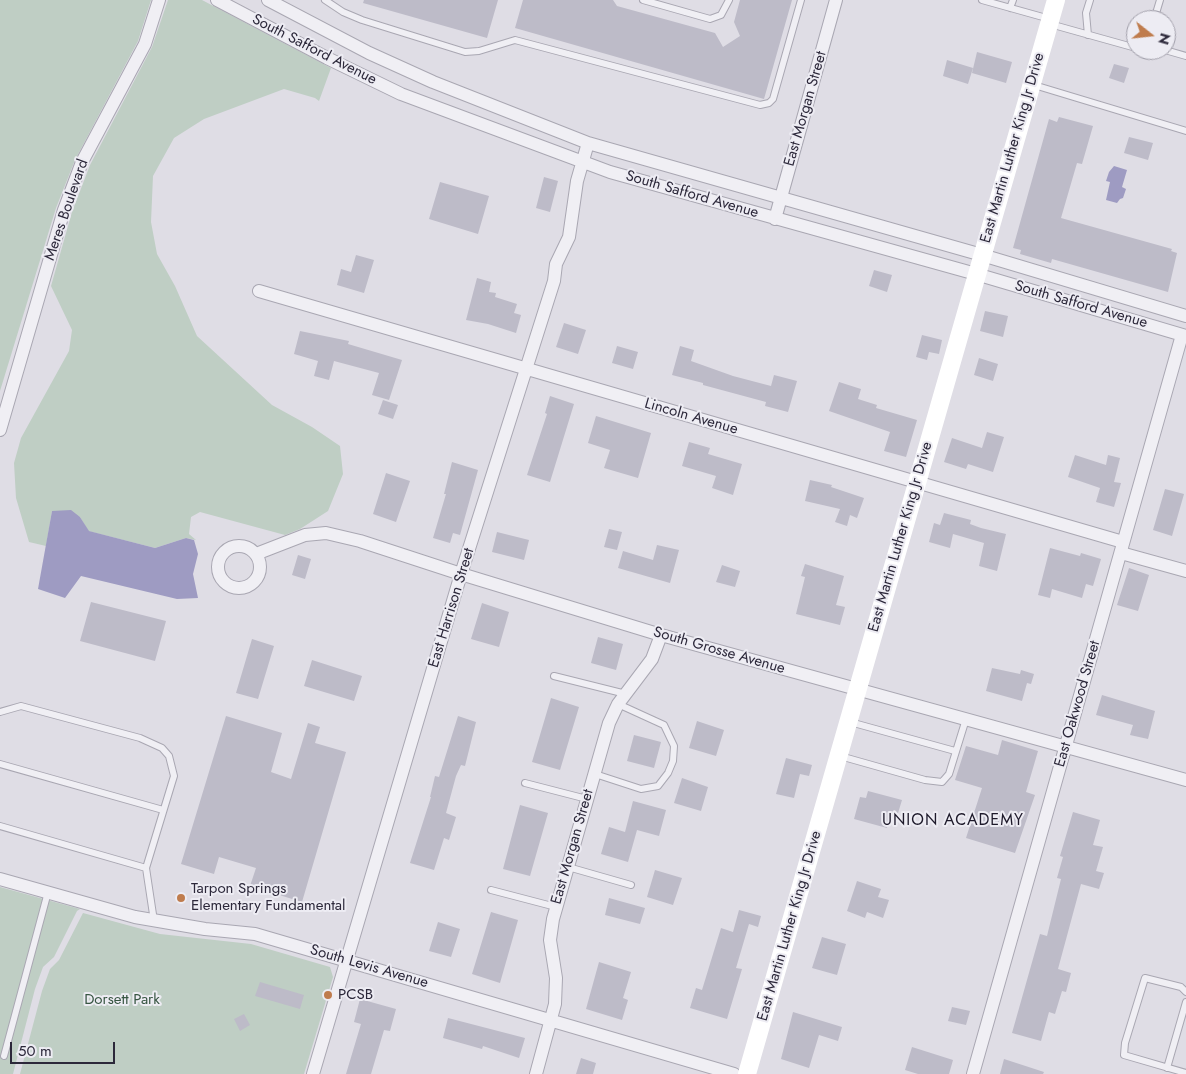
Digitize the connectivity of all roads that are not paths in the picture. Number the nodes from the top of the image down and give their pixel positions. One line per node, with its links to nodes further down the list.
1 (159, 0): 29 (street, Meres Boulevard)
2 (217, 0): 20 (street, South Safford Avenue)
3 (268, 0): 19 (street, South Safford Avenue)
4 (324, 0): 7 (lane)
5 (643, 0): 6 (lane)
6 (729, 0)
7 (801, 0)
8 (836, 0): 21 (street, East Morgan Street)
9 (982, 0): 13 (lane)
10 (1013, 0): 13 (lane)
11 (1056, 0): 14 (street, East Martin Luther King Jr Drive)
12 (1090, 0): 15 (lane)
13 (1010, 8): 14 (lane)
14 (1050, 22): 15 (lane); 17 (street, East Martin Luther King Jr Drive)
15 (1088, 35): 16 (lane)
16 (1126, 45)
17 (1032, 84): 18 (lane); 23 (street, East Martin Luther King Jr Drive)
18 (1186, 131)
19 (588, 143): 20 (street, East Harrison Street); 21 (street, South Safford Avenue)
20 (583, 161): 22 (street, South Safford Avenue); 28 (street, East Harrison Street)
21 (781, 198): 22 (street, East Morgan Street); 23 (street, South Safford Avenue)
22 (775, 219): 24 (street, South Safford Avenue)
23 (982, 255): 24 (street, East Martin Luther King Jr Drive); 26 (street, South Safford Avenue)
24 (976, 274): 27 (street, South Safford Avenue); 30 (street, East Martin Luther King Jr Drive)
25 (259, 291): 28 (street, Lincoln Avenue)
26 (1186, 316)
27 (1184, 335): 31 (street, East Oakwood Street)
28 (526, 368): 30 (street, Lincoln Avenue); 34 (street, East Harrison Street)
29 (0, 430)
30 (917, 483): 31 (street, Lincoln Avenue); 37 (street, East Martin Luther King Jr Drive)
31 (1122, 547): 33 (street, Lincoln Avenue); 42 (street, East Oakwood Street)
32 (256, 554): 34 (street, South Grosse Avenue)
33 (1186, 571)
34 (462, 574): 35 (street, South Grosse Avenue); 60 (street, East Harrison Street)
35 (661, 635): 37 (street, South Grosse Avenue); 38 (street, East Morgan Street)
36 (554, 676): 38 (lane)
37 (858, 689): 40 (street, South Grosse Avenue); 41 (street, East Martin Luther King Jr Drive)
38 (622, 699): 46 (street, East Morgan Street); 46 (lane)
39 (0, 712): 50 (lane)
40 (966, 719): 42 (street, South Grosse Avenue); 43 (lane)
41 (848, 722): 43 (lane); 44 (street, East Martin Luther King Jr Drive)
42 (1066, 746): 47 (street, South Grosse Avenue); 71 (street, East Oakwood Street)
43 (955, 751): 44 (lane)
44 (839, 756): 70 (street, East Martin Luther King Jr Drive)
45 (0, 764): 50 (lane)
46 (595, 774): 49 (street, East Morgan Street)
47 (1186, 780)
48 (525, 783): 49 (lane)
49 (587, 799): 53 (street, East Morgan Street)
50 (163, 810): 52 (lane)
51 (0, 826): 52 (lane)
52 (146, 868): 59 (lane)
53 (568, 868): 55 (lane); 58 (street, East Morgan Street)
54 (0, 879): 57 (street, South Levis Avenue)
55 (631, 885)
56 (491, 890): 58 (lane)
57 (48, 892): 59 (street, South Levis Avenue); 64 (lane)
58 (556, 907): 63 (street, East Morgan Street)
59 (154, 921): 60 (street, South Levis Avenue)
60 (347, 960): 63 (street, South Levis Avenue); 67 (street, East Harrison Street)
61 (1186, 992): 65 (lane)
62 (1186, 1002): 65 (lane)
63 (552, 1021): 68 (street, East Morgan Street); 69 (street, South Levis Avenue)
64 (4, 1056)
65 (1167, 1068): 66 (lane)
66 (1186, 1073)
67 (313, 1074)
68 (536, 1074)
69 (734, 1074)
70 (747, 1074)
71 (973, 1074)

